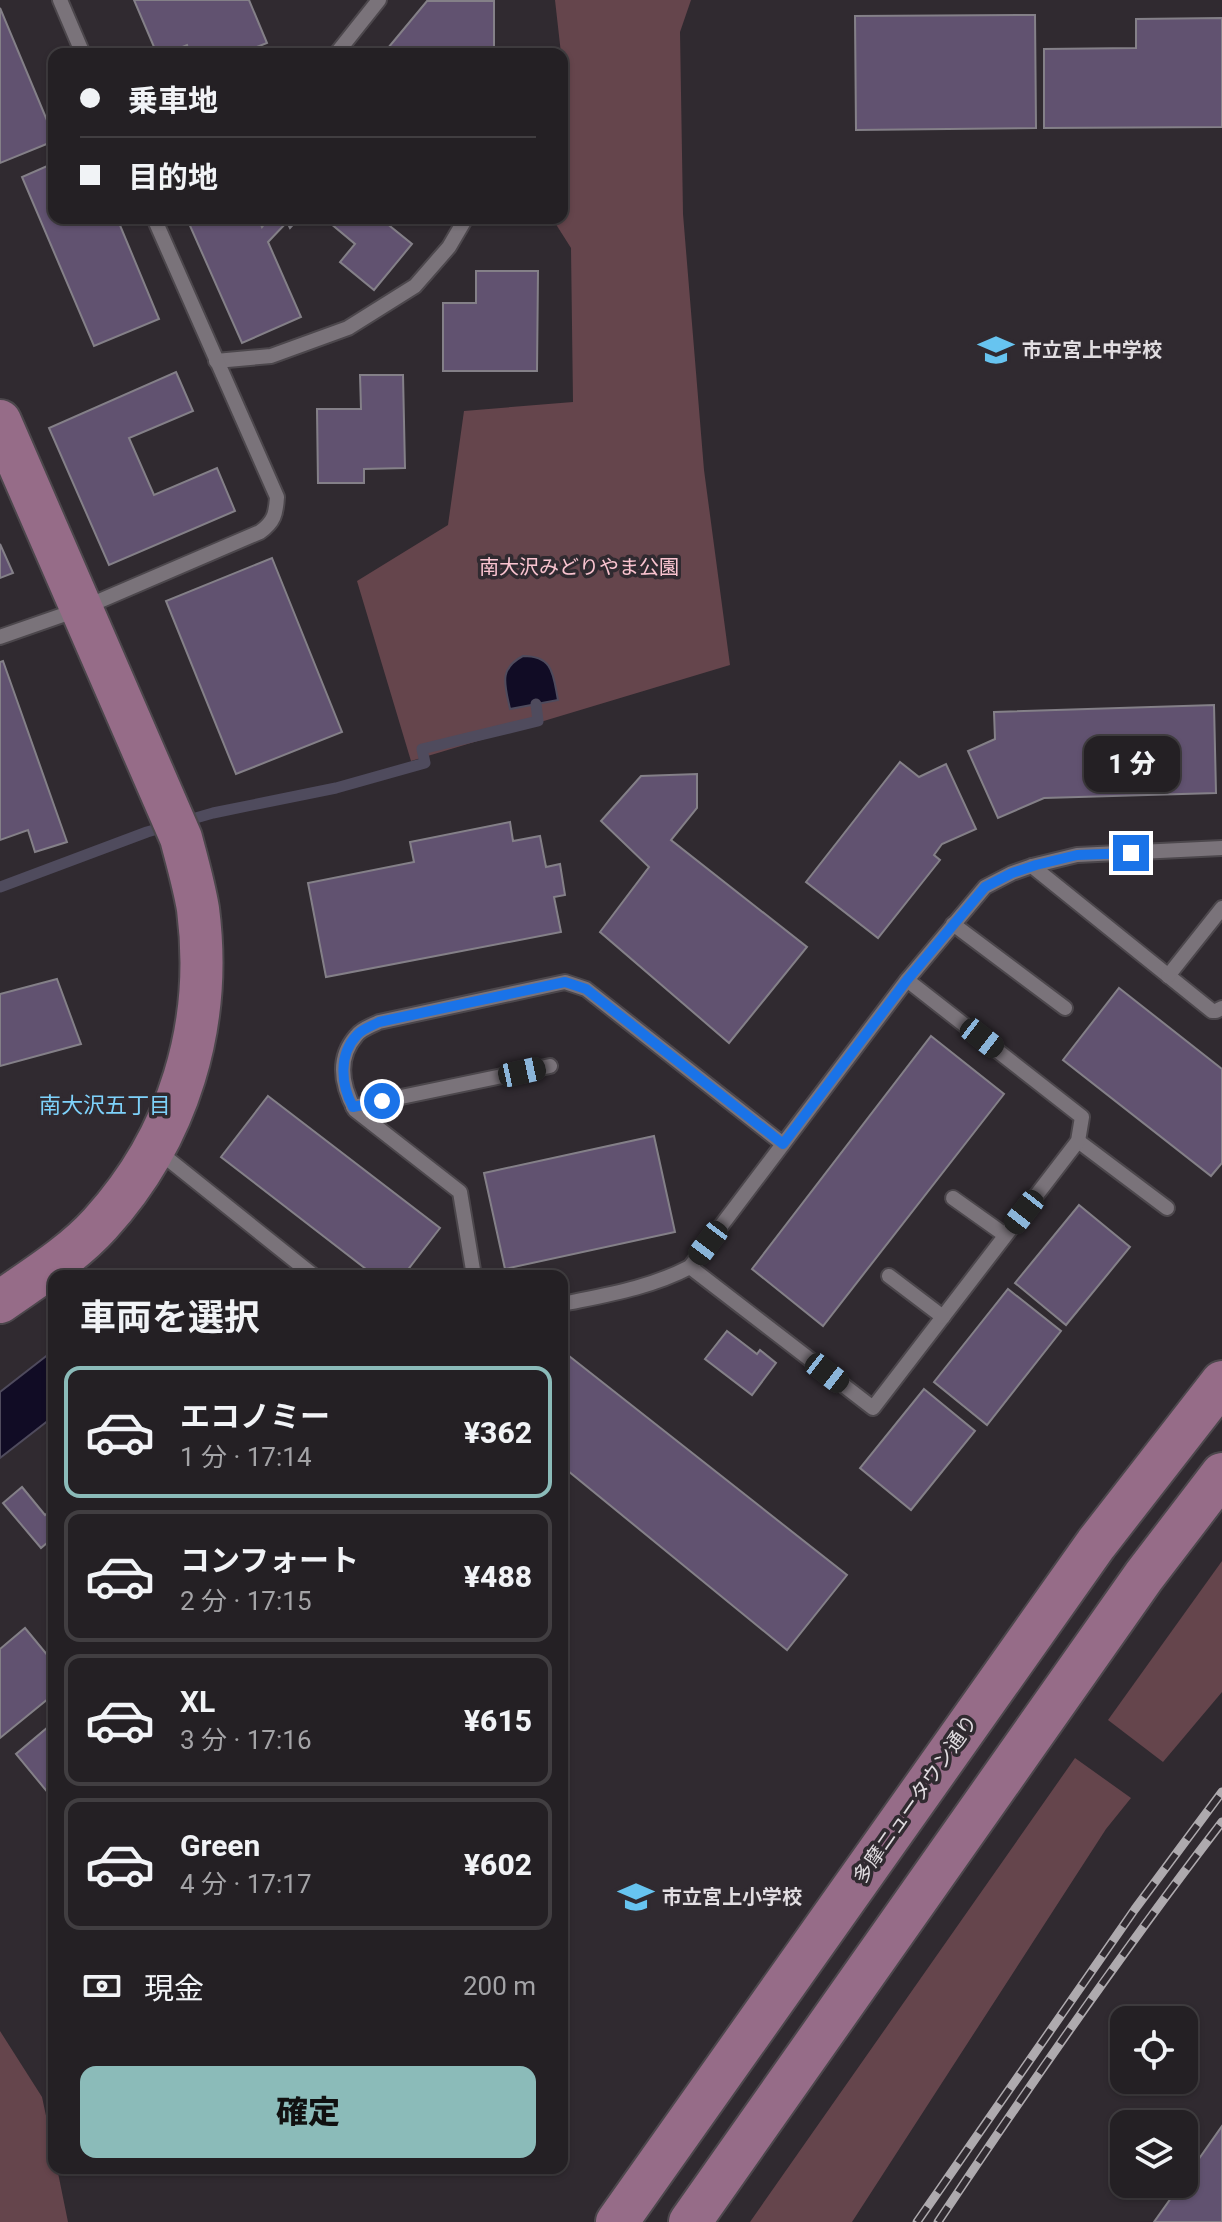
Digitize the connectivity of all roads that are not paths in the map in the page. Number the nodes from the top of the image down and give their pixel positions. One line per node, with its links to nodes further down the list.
1 (60, 0): 3 (lane)
2 (379, 0): 4 (lane)
3 (80, 48)
4 (341, 48)
5 (157, 224): 7 (lane)
6 (460, 224): 7 (lane)
7 (216, 361): 9 (lane)
8 (0, 421): 9 (main road)
9 (83, 608): 10 (lane); 23 (main road)
10 (0, 637)
11 (1222, 848): 12 (lane)
12 (1032, 866): 14 (lane); 15 (lane)
13 (1222, 908): 15 (lane)
14 (953, 924): 16 (lane); 17 (lane)
15 (1168, 976): 18 (lane)
16 (907, 980): 21 (lane); 22 (lane)
17 (1065, 1008)
18 (1222, 1008)
19 (550, 1066): 20 (lane)
20 (353, 1107): 22 (lane); 29 (lane)
21 (1078, 1141): 25 (lane); 26 (lane)
22 (783, 1144): 27 (lane)
23 (155, 1148): 28 (lane); 31 (main road)
24 (953, 1198): 26 (lane)
25 (1167, 1208)
26 (1005, 1235): 33 (lane)
27 (690, 1267): 32 (lane); 33 (lane)
28 (307, 1270)
29 (473, 1270)
30 (889, 1276): 33 (lane)
31 (0, 1302)
32 (568, 1303)
33 (943, 1317)
34 (1222, 1382): 36 (main road, 多摩ニュータウン通り)
35 (1222, 1474): 37 (main road)
36 (617, 2222)
37 (690, 2222)

